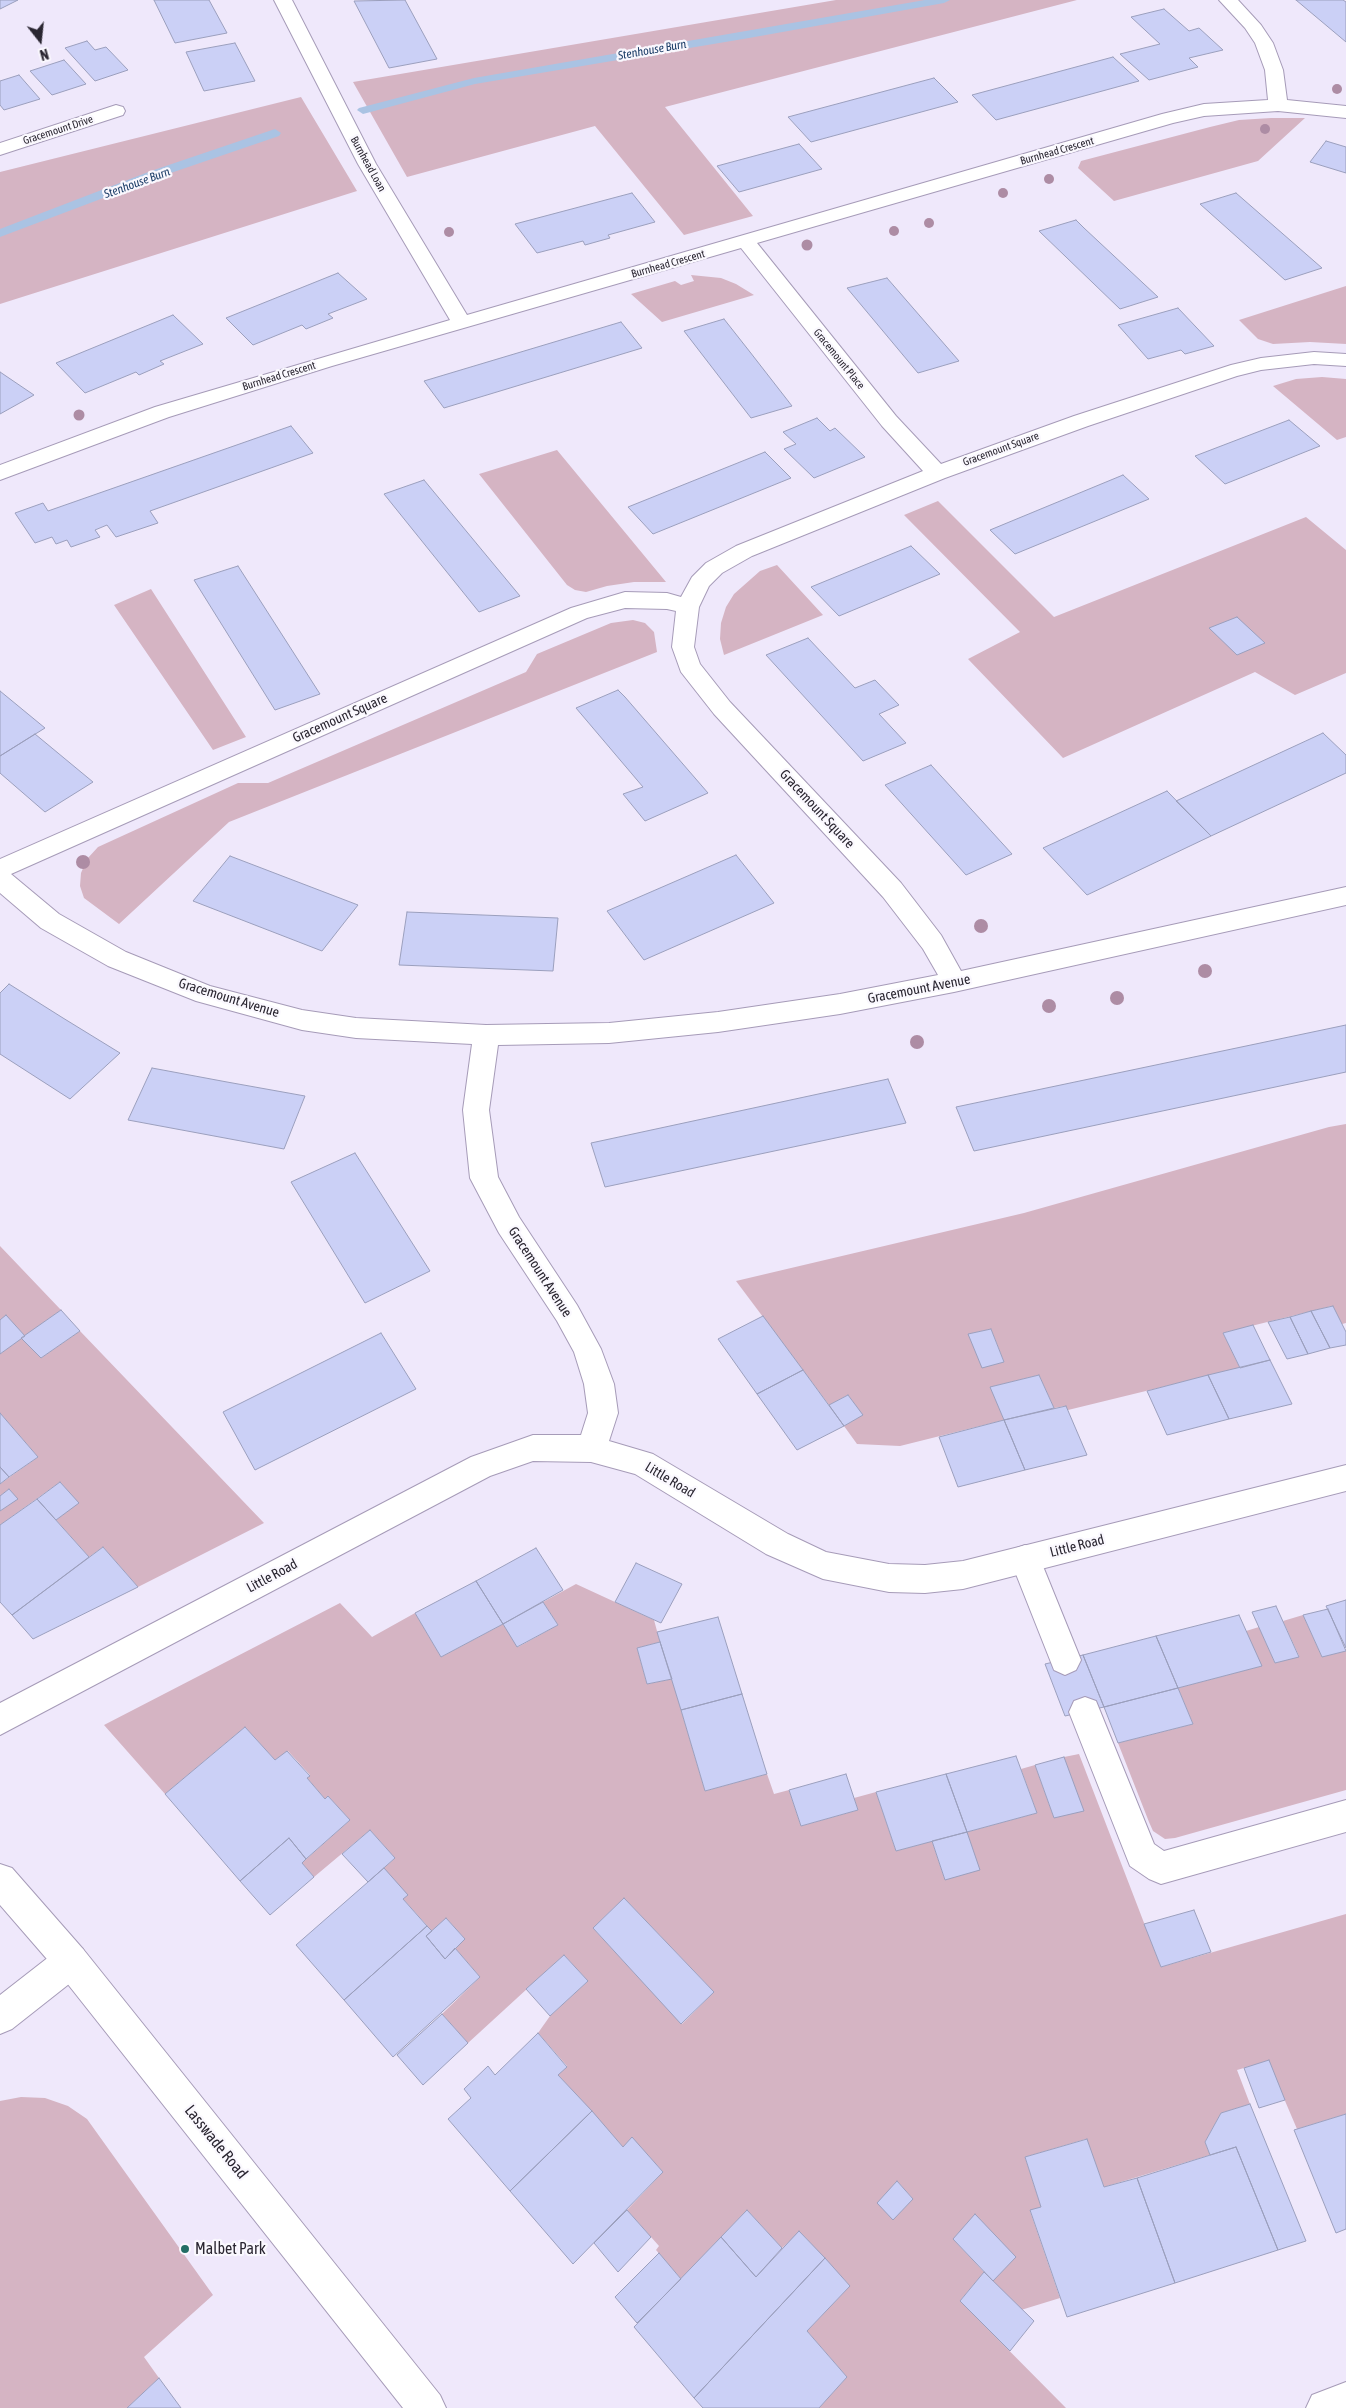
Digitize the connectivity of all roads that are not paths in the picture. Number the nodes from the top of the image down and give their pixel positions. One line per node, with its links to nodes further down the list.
1 (283, 0): 8 (street, Burnhead Loan)
2 (1228, 0): 3 (street)
3 (1278, 105): 5 (street, Burnhead Crescent); 7 (street, Burnhead Crescent)
4 (116, 111): 6 (street, Gracemount Drive)
5 (1346, 112)
6 (0, 149)
7 (746, 242): 8 (street, Burnhead Crescent); 11 (street, Gracemount Place)
8 (462, 323): 10 (street, Burnhead Crescent)
9 (1346, 360): 11 (street, Gracemount Square)
10 (0, 473)
11 (937, 473): 12 (street, Gracemount Square)
12 (688, 607): 13 (street, Gracemount Square); 16 (street, Gracemount Square)
13 (0, 869)
14 (0, 880): 17 (street, Gracemount Avenue)
15 (1346, 896): 16 (street, Gracemount Avenue)
16 (954, 982): 17 (street, Gracemount Avenue)
17 (486, 1035): 18 (street, Gracemount Avenue)
18 (591, 1449): 20 (street, Little Road); 23 (street, Little Road)
19 (1346, 1478): 20 (street, Little Road)
20 (1025, 1559): 21 (street)
21 (1065, 1660)
22 (1085, 1712): 24 (street)
23 (0, 1720)
24 (1346, 1816)
25 (0, 1880): 26 (street, Lasswade Road)
26 (71, 1961): 27 (street); 29 (street, Lasswade Road)
27 (0, 2017)
28 (1346, 2401): 30 (street)
29 (428, 2408)
30 (1325, 2408)

